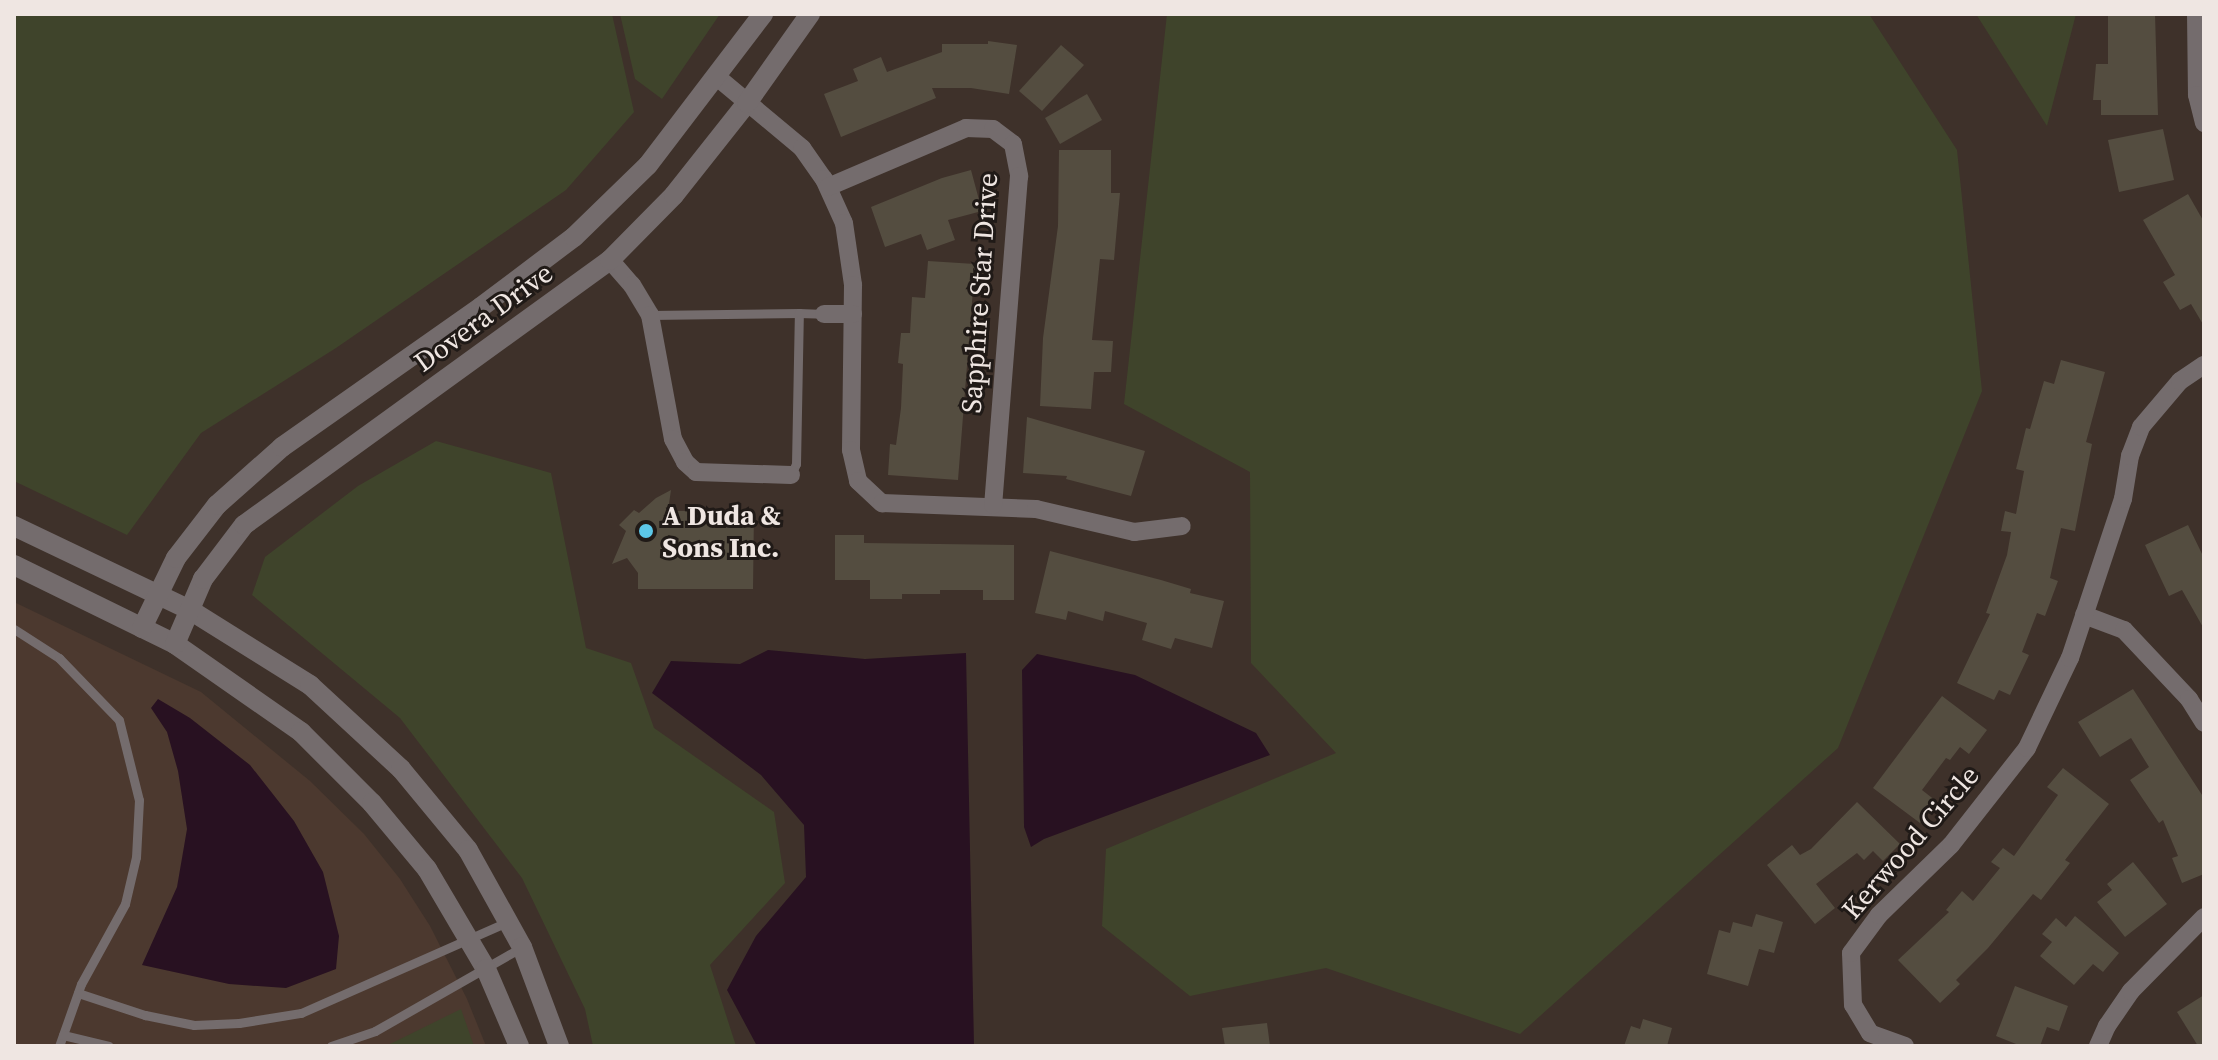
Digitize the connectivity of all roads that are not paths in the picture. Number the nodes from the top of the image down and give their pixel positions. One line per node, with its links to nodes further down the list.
1 (763, 14): 4 (street, Dovera Drive)
2 (810, 14): 5 (street, Dovera Drive)
3 (2196, 14): 6 (street)
4 (717, 77): 5 (street); 19 (street, Dovera Drive)
5 (747, 103): 7 (street); 8 (street, Dovera Drive)
6 (2204, 123)
7 (828, 187): 11 (street); 15 (street, Sapphire Star Drive)
8 (610, 260): 12 (street); 20 (street, Dovera Drive)
9 (799, 313): 10 (lane); 12 (lane); 14 (lane)
10 (824, 314): 11 (street)
11 (853, 314): 15 (street)
12 (650, 315): 14 (street)
13 (2204, 365): 21 (street, Kerwood Circle)
14 (791, 475)
15 (993, 505): 17 (street)
16 (14, 526): 19 (street)
17 (1182, 526)
18 (14, 565): 22 (street)
19 (158, 596): 20 (street); 22 (street, Dovera Drive)
20 (190, 610): 24 (street, Dovera Drive); 27 (street)
21 (2084, 615): 25 (street); 38 (street, Kerwood Circle)
22 (142, 628): 24 (street)
23 (14, 629): 31 (lane)
24 (175, 644): 28 (street)
25 (2204, 723)
26 (2204, 917): 39 (street)
27 (507, 922): 28 (lane); 29 (street)
28 (468, 939): 30 (street); 31 (lane)
29 (522, 947): 30 (lane); 37 (street)
30 (486, 969): 35 (lane); 36 (street)
31 (78, 993): 32 (lane)
32 (63, 1035): 33 (lane); 34 (lane)
33 (59, 1046)
34 (109, 1046)
35 (331, 1046)
36 (519, 1046)
37 (559, 1046)
38 (1905, 1046)
39 (2098, 1046)

